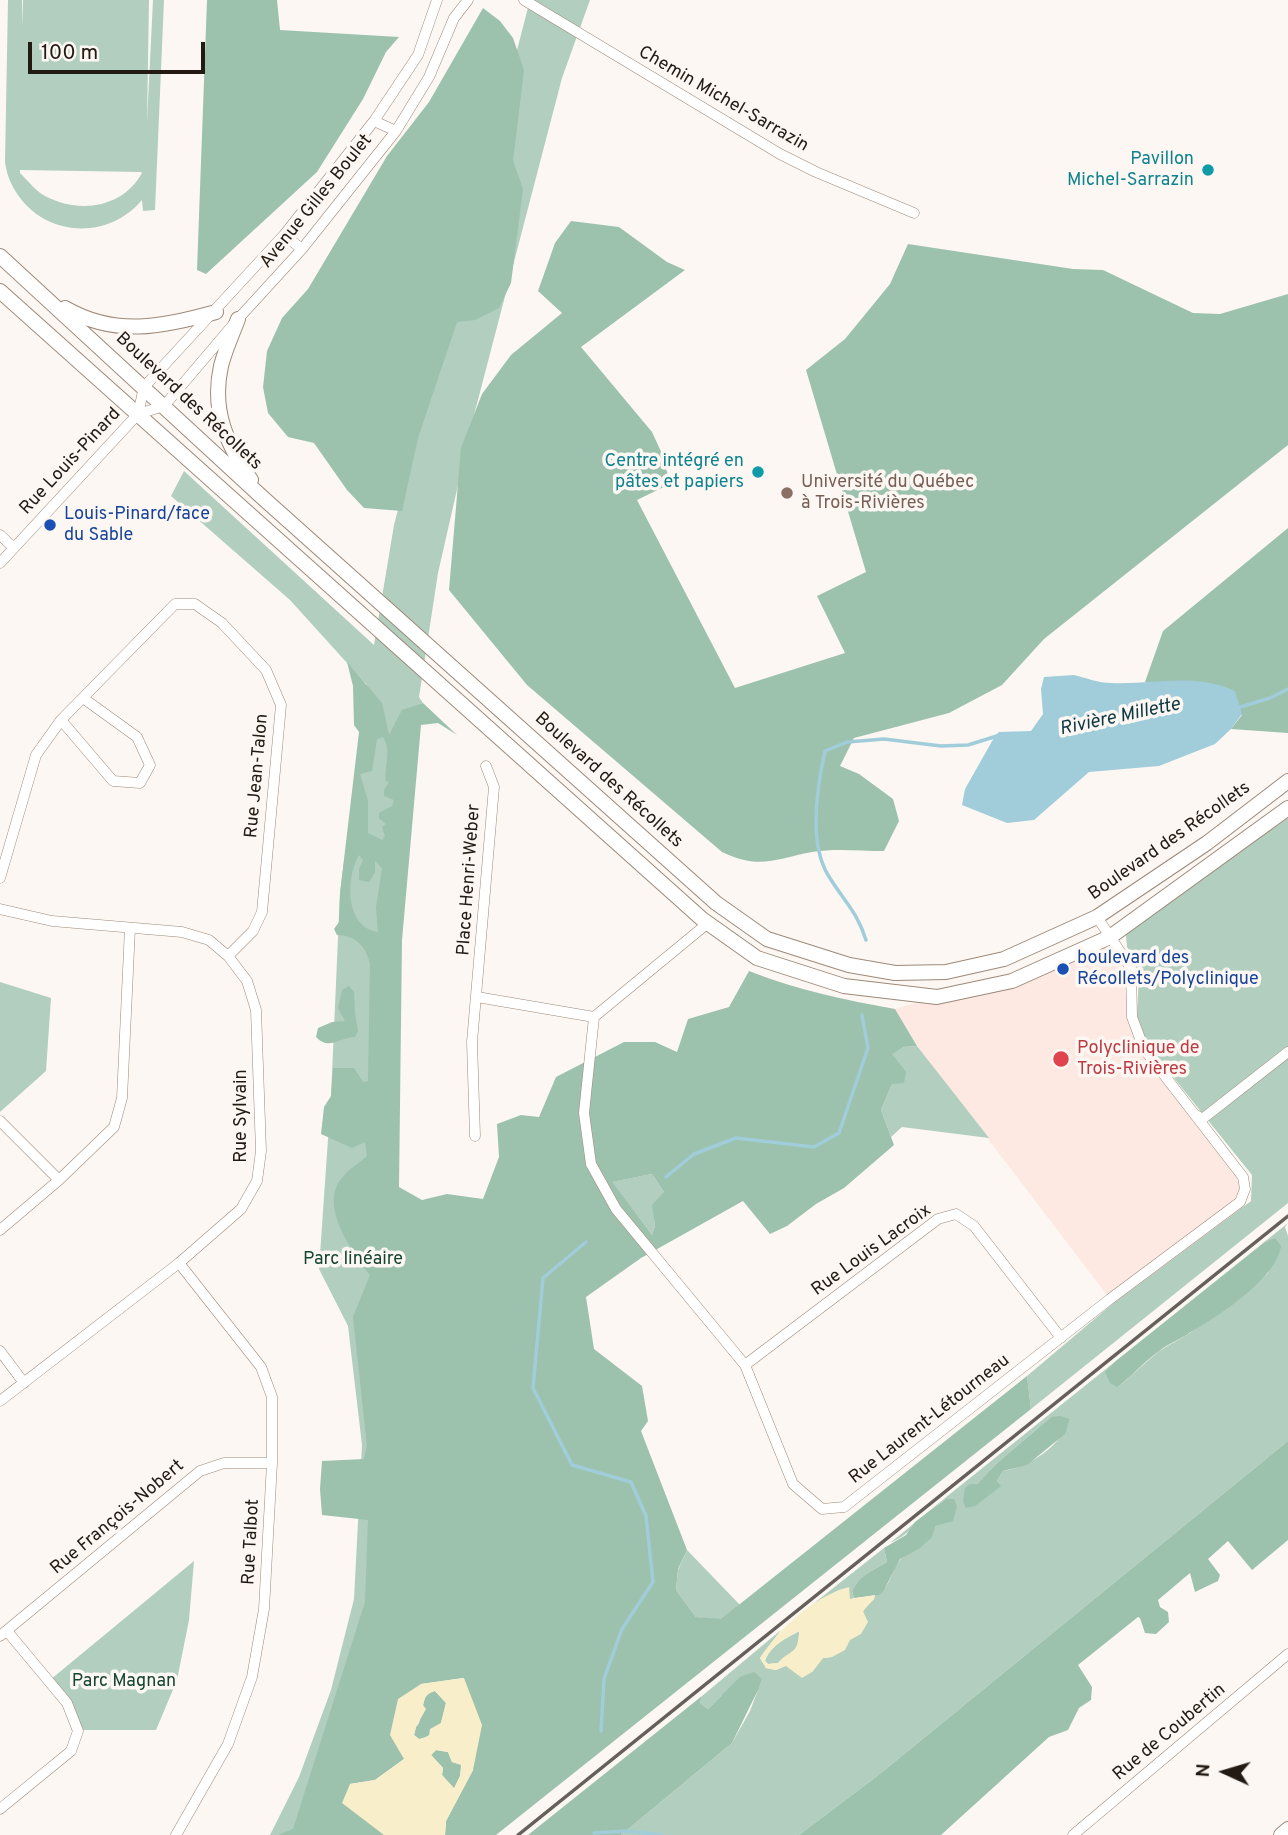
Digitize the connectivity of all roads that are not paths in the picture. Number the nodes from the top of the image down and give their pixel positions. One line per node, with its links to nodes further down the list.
1 (437, 0): 4 (street, Avenue Gilles Boulet)
2 (468, 0): 5 (street, Avenue Gilles Boulet)
3 (524, 0): 6 (street, Chemin Michel-Sarrazin)
4 (374, 121): 5 (street); 7 (street, Avenue Gilles Boulet)
5 (396, 131): 8 (street, Avenue Gilles Boulet)
6 (914, 213)
7 (284, 234): 8 (street); 12 (street, Avenue Gilles Boulet)
8 (302, 249): 13 (street, Avenue Gilles Boulet)
9 (0, 256): 11 (main road, Boulevard des Récollets)
10 (0, 291): 16 (main road)
11 (50, 300): 12 (main road); 14 (main road, Boulevard des Récollets)
12 (216, 312): 14 (street, Avenue Gilles Boulet)
13 (238, 319): 15 (street, Avenue Gilles Boulet); 17 (main road)
14 (144, 387): 15 (main road, Boulevard des Récollets); 16 (street, Rue Louis-Pinard)
15 (164, 406): 16 (street, Rue Louis-Pinard); 17 (main road, Boulevard des Récollets)
16 (138, 414): 19 (street, Rue Louis-Pinard); 29 (main road)
17 (264, 498): 28 (main road, Boulevard des Récollets)
18 (0, 535): 19 (street)
19 (13, 547): 20 (street, Rue Louis-Pinard)
20 (0, 563)
21 (83, 698): 22 (street, Rue Jean-Talon); 22 (street); 32 (street, Rue Jean-Talon)
22 (61, 720): 26 (street, Rue Jean-Talon)
23 (486, 766): 33 (street, Place Henri-Weber)
24 (1288, 781): 28 (main road, Boulevard des Récollets)
25 (1288, 808): 31 (main road)
26 (0, 878)
27 (0, 909): 30 (street, Rue Sylvain)
28 (1097, 917): 31 (street)
29 (708, 923): 31 (main road); 34 (street)
30 (130, 928): 32 (street, Rue Sylvain); 39 (street)
31 (1110, 937): 36 (street, Rue Laurent-Létourneau)
32 (228, 956): 41 (street, Rue Sylvain)
33 (477, 997): 34 (street); 38 (street, Place Henri-Weber)
34 (594, 1017): 44 (street, Rue Laurent-Létourneau)
35 (1288, 1052): 36 (street)
36 (1201, 1120): 42 (street, Rue Laurent-Létourneau)
37 (0, 1121): 39 (street)
38 (475, 1136)
39 (59, 1180): 40 (street)
40 (0, 1230)
41 (178, 1263): 45 (street, Rue Sylvain); 47 (street, Rue Talbot)
42 (1060, 1338): 44 (street, Rue Louis Lacroix); 44 (street, Rue Laurent-Létourneau)
43 (0, 1351): 45 (street)
44 (745, 1365)
45 (24, 1383): 46 (street, Rue Sylvain)
46 (0, 1401)
47 (272, 1463): 48 (street, Rue François-Nobert); 52 (street, Rue Talbot)
48 (3, 1634): 50 (street)
49 (1288, 1654): 53 (street, Rue de Coubertin)
50 (0, 1809)
51 (1288, 1829): 54 (main road)
52 (176, 1835)
53 (1073, 1835)
54 (1281, 1835)

